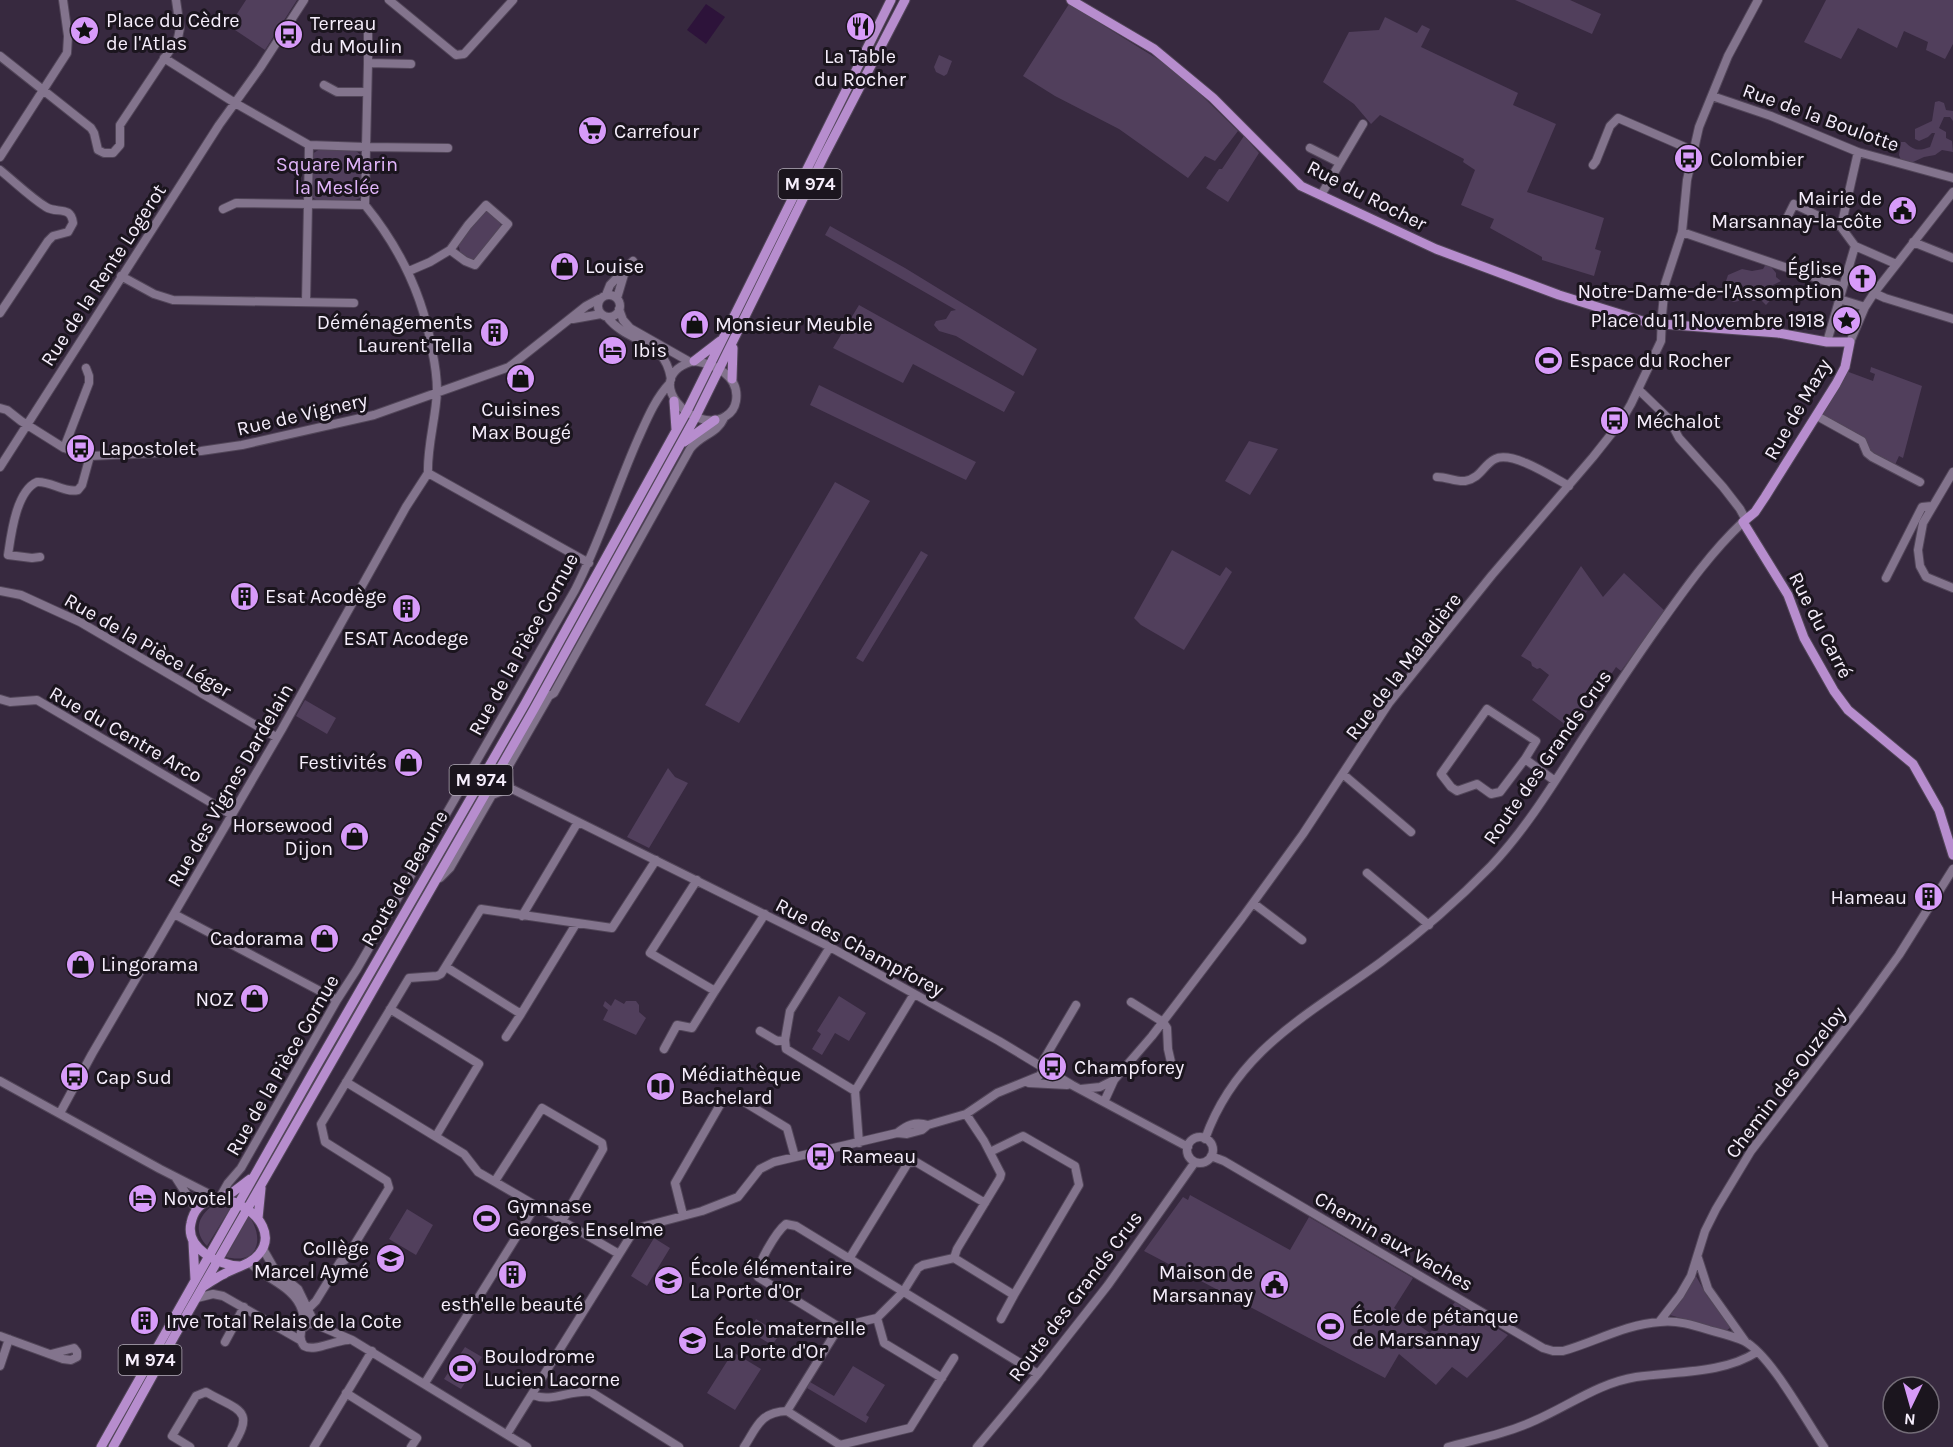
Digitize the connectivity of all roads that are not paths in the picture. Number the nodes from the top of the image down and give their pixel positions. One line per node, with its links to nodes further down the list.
1 (63, 0): 16 (street)
2 (176, 0): 12 (street)
3 (304, 0): 19 (street, Rue de la Rente Logerot)
4 (389, 0): 5 (street)
5 (513, 0)
6 (891, 0): 63 (main road, Route de Beaune / M 974)
7 (904, 0): 63 (main road, Route de Beaune / M 974)
8 (1071, 0): 33 (main road, Rue du Rocher)
9 (1758, 0): 18 (street, Rue de la Maladière)
10 (368, 33): 13 (street)
11 (0, 56): 16 (street)
12 (164, 58): 16 (street); 19 (street)
13 (368, 63): 14 (street); 17 (street)
14 (411, 64)
15 (324, 85): 17 (street)
16 (43, 90): 27 (street)
17 (367, 92): 22 (street)
18 (1712, 96): 25 (street, Rue de la Maladière); 26 (street, Rue de la Boulotte)
19 (235, 103): 21 (street); 48 (street, Rue de la Rente Logerot)
20 (1364, 124): 28 (street)
21 (309, 145): 22 (street); 34 (street)
22 (366, 147): 24 (street); 35 (street)
23 (1310, 147): 28 (street)
24 (448, 148)
25 (1694, 151): 29 (street); 39 (street, Rue de la Maladière)
26 (1858, 152): 31 (street, Rue de la Boulotte); 38 (street)
27 (0, 157)
28 (1340, 164): 33 (street)
29 (1593, 165)
30 (0, 170): 58 (street)
31 (1953, 178)
32 (1953, 192): 40 (street, Rue de Mazy)
33 (1321, 195): 62 (main road, Rue du Rocher)
34 (308, 204): 35 (street); 36 (street); 54 (street)
35 (365, 205): 47 (street)
36 (223, 209)
37 (1785, 222): 38 (street)
38 (1841, 227): 41 (street)
39 (1682, 232): 49 (street); 62 (street, Rue de la Maladière)
40 (1913, 242): 43 (street); 45 (street, Rue de Mazy)
41 (1855, 246): 45 (street); 49 (street)
42 (450, 250): 42 (street); 47 (street)
43 (1953, 258)
44 (633, 261): 46 (street)
45 (1896, 264): 50 (street, Rue de Mazy)
46 (625, 269): 51 (street); 52 (street)
47 (409, 271): 72 (street)
48 (121, 276): 54 (street); 79 (street, Rue de la Rente Logerot)
49 (1843, 286): 53 (street)
50 (1874, 293): 56 (street, Rue de Mazy); 60 (street)
51 (603, 297): 52 (street); 59 (street); 61 (street, Rue de Vignery)
52 (617, 298): 57 (street)
53 (1839, 299): 56 (street); 64 (street)
54 (306, 302): 55 (street)
55 (354, 303)
56 (1865, 307): 65 (street, Rue de Mazy)
57 (619, 309): 59 (street); 66 (street)
58 (0, 313)
59 (604, 316): 61 (street, Rue de Vignery); 70 (street)
60 (1953, 319)
61 (569, 321): 72 (street, Rue de Vignery)
62 (1661, 325): 64 (main road, Rue du Rocher); 71 (street, Rue de la Maladière)
63 (729, 339): 66 (main road); 68 (main road, Route de Beaune / M 974); 69 (main road)
64 (1827, 342): 65 (main road)
65 (1850, 342): 77 (main road, Rue de Mazy)
66 (692, 361): 68 (street); 70 (street)
67 (86, 368): 82 (street)
68 (715, 368): 69 (street); 76 (main road, Route de Beaune / M 974)
69 (732, 379): 78 (street)
70 (671, 381): 73 (street); 74 (street, Rue de la Pièce Cornue)
71 (1639, 390): 89 (street, Rue de la Maladière); 92 (street)
72 (436, 394): 83 (street, Rue de Vignery); 86 (street)
73 (673, 400): 74 (street); 76 (street); 80 (main road)
74 (654, 404): 95 (street, Rue de la Pièce Cornue)
75 (0, 408): 79 (street, Rue de Vignery)
76 (692, 414): 78 (street); 80 (main road, Route de Beaune / M 974); 81 (main road, Route de Beaune / M 974)
77 (1817, 416): 88 (street); 92 (main road, Rue de Mazy)
78 (720, 419): 81 (main road); 104 (street)
79 (27, 425): 82 (street, Rue de Vignery); 84 (street, Rue de la Rente Logerot)
80 (676, 432): 157 (main road, Route de Beaune / M 974)
81 (679, 445): 113 (main road, Route de Beaune / M 974)
82 (64, 448): 83 (street, Rue de Vignery)
83 (90, 456): 93 (street)
84 (0, 466)
85 (1953, 472): 90 (street)
86 (428, 474): 95 (street); 100 (street, Rue des Vignes Dardelain)
87 (1437, 477): 89 (street)
88 (1920, 482)
89 (1569, 486): 102 (street, Rue de la Maladière)
90 (1949, 488): 91 (street)
91 (1932, 506): 96 (street); 97 (street)
92 (1744, 521): 103 (street, Route des Grands Crus); 108 (main road, Rue du Carré)
93 (4, 555): 94 (street)
94 (40, 557)
95 (588, 563): 125 (street, Rue de la Pièce Cornue)
96 (1886, 578)
97 (1953, 588)
98 (0, 591): 100 (street, Rue de la Pièce Léger)
99 (0, 699): 105 (street, Rue du Centre Arco)
100 (276, 737): 105 (street, Rue des Vignes Dardelain)
101 (1525, 759): 101 (street); 103 (street)
102 (1344, 775): 107 (street); 114 (street, Rue de la Maladière)
103 (1555, 781): 119 (street, Route des Grands Crus)
104 (510, 788): 106 (street, Rue des Champforey); 113 (street, Route de Beaune)
105 (232, 814): 115 (street, Rue des Vignes Dardelain)
106 (578, 822): 109 (street, Rue des Champforey); 117 (street)
107 (1411, 832)
108 (1953, 855)
109 (656, 860): 112 (street, Rue des Champforey); 118 (street)
110 (1953, 869): 173 (street, Chemin des Ouzeloy)
111 (1367, 873): 119 (street)
112 (697, 880): 116 (street, Rue des Champforey); 123 (street)
113 (430, 889): 160 (main road, Route de Beaune / M 974)
114 (1253, 903): 120 (street); 130 (street, Rue de la Maladière)
115 (174, 914): 125 (street); 147 (street, Rue des Vignes Dardelain)
116 (765, 914): 121 (street, Rue des Champforey); 123 (street)
117 (522, 916): 118 (street); 122 (street)
118 (576, 924): 129 (street)
119 (1429, 925): 150 (street, Route des Grands Crus)
120 (1302, 940)
121 (830, 947): 124 (street, Rue des Champforey); 133 (street)
122 (446, 967): 128 (street); 129 (street)
123 (715, 991): 134 (street)
124 (914, 994): 135 (street, Rue des Champforey); 145 (street)
125 (337, 1000): 161 (street, Rue de la Pièce Cornue)
126 (1131, 1002): 130 (street)
127 (1076, 1005): 135 (street)
128 (390, 1009): 139 (street); 149 (street)
129 (521, 1014): 132 (street)
130 (1162, 1022): 136 (street); 137 (street, Rue de la Maladière)
131 (760, 1031): 133 (street)
132 (506, 1037)
133 (785, 1040): 145 (street)
134 (664, 1049)
135 (1046, 1069): 140 (street); 141 (street); 142 (street, Rue des Champforey)
136 (1173, 1071)
137 (1114, 1080): 143 (street, Rue de la Maladière); 146 (street, Rue de la Maladière)
138 (0, 1081): 147 (street)
139 (346, 1082): 149 (street); 183 (street)
140 (1021, 1083): 141 (street); 148 (street)
141 (1050, 1083): 142 (street)
142 (1072, 1085): 144 (street, Rue des Champforey)
143 (1100, 1087): 144 (street, Rue de la Maladière); 146 (street)
144 (1081, 1089): 146 (street, Rue des Champforey)
145 (855, 1091): 151 (street)
146 (1101, 1101): 152 (street, Rue des Champforey)
147 (60, 1113): 158 (street)
148 (966, 1114): 151 (street); 153 (street)
149 (436, 1136): 159 (street)
150 (1205, 1138): 152 (street); 154 (street)
151 (859, 1143): 155 (street)
152 (1188, 1147): 156 (street)
153 (990, 1152): 162 (street); 180 (street)
154 (1211, 1156): 156 (street); 186 (street, Chemin aux Vaches)
155 (795, 1157): 166 (street); 166 (street)
156 (1195, 1162): 202 (street, Route des Grands Crus)
157 (254, 1176): 161 (main road); 163 (main road, Route de Beaune / M 974)
158 (175, 1177): 161 (street); 165 (street)
159 (495, 1181): 164 (street); 168 (street)
160 (261, 1185): 163 (main road, Route de Beaune / M 974); 167 (main road)
161 (219, 1199): 163 (main road); 165 (main road)
162 (985, 1203): 174 (street); 175 (street)
163 (243, 1207): 167 (main road); 172 (main road, Route de Beaune / M 974); 176 (main road, Route de Beaune / M 974)
164 (536, 1207): 168 (street); 204 (street)
165 (196, 1209): 169 (main road)
166 (683, 1215): 171 (street)
167 (258, 1218): 170 (main road)
168 (562, 1221): 171 (street)
169 (192, 1237): 172 (main road); 178 (main road)
170 (263, 1249): 177 (main road); 183 (street)
171 (618, 1254): 206 (street)
172 (209, 1256): 176 (main road); 178 (main road, Route de Beaune / M 974)
173 (1697, 1257): 186 (street, Chemin des Ouzeloy); 195 (street)
174 (954, 1258): 179 (street); 180 (street)
175 (849, 1259): 179 (street); 188 (street)
176 (218, 1261): 177 (main road); 178 (main road, Route de Beaune / M 974)
177 (245, 1265): 178 (main road); 189 (street)
178 (199, 1284): 181 (main road, Route de Beaune / M 974); 209 (main road, Route de Beaune / M 974)
179 (903, 1292): 184 (street); 202 (street)
180 (1014, 1295): 185 (street)
181 (197, 1298): 182 (street); 210 (main road, Route de Beaune / M 974)
182 (244, 1307): 192 (street); 194 (street)
183 (308, 1309): 187 (street)
184 (877, 1318): 188 (street); 203 (street)
185 (1001, 1318)
186 (1659, 1322): 195 (street, Chemin aux Vaches)
187 (317, 1325): 189 (street); 193 (street); 196 (street)
188 (839, 1327): 207 (street)
189 (303, 1328): 192 (street)
190 (0, 1336): 191 (street)
191 (9, 1340): 199 (street); 201 (street)
192 (300, 1340): 196 (street)
193 (352, 1340): 196 (street); 197 (street)
194 (225, 1342)
195 (1746, 1342): 198 (street, Chemin aux Vaches)
196 (322, 1345)
197 (372, 1351): 204 (street); 205 (street)
198 (1756, 1352): 219 (street); 220 (street, Chemin aux Vaches)
199 (51, 1354)
200 (954, 1358): 203 (street)
201 (0, 1366)
202 (1038, 1374): 218 (street, Route des Grands Crus)
203 (942, 1378): 207 (street)
204 (425, 1383): 208 (street)
205 (346, 1393): 213 (street); 214 (street)
206 (532, 1395): 208 (street); 216 (street)
207 (787, 1412): 217 (street)
208 (507, 1434): 215 (street)
209 (101, 1447)
210 (114, 1447)
211 (190, 1447): 212 (street)
212 (232, 1447)
213 (314, 1447)
214 (411, 1447)
215 (527, 1447)
216 (679, 1447)
217 (744, 1447)
218 (977, 1447)
219 (1448, 1447)
220 (1824, 1447)

